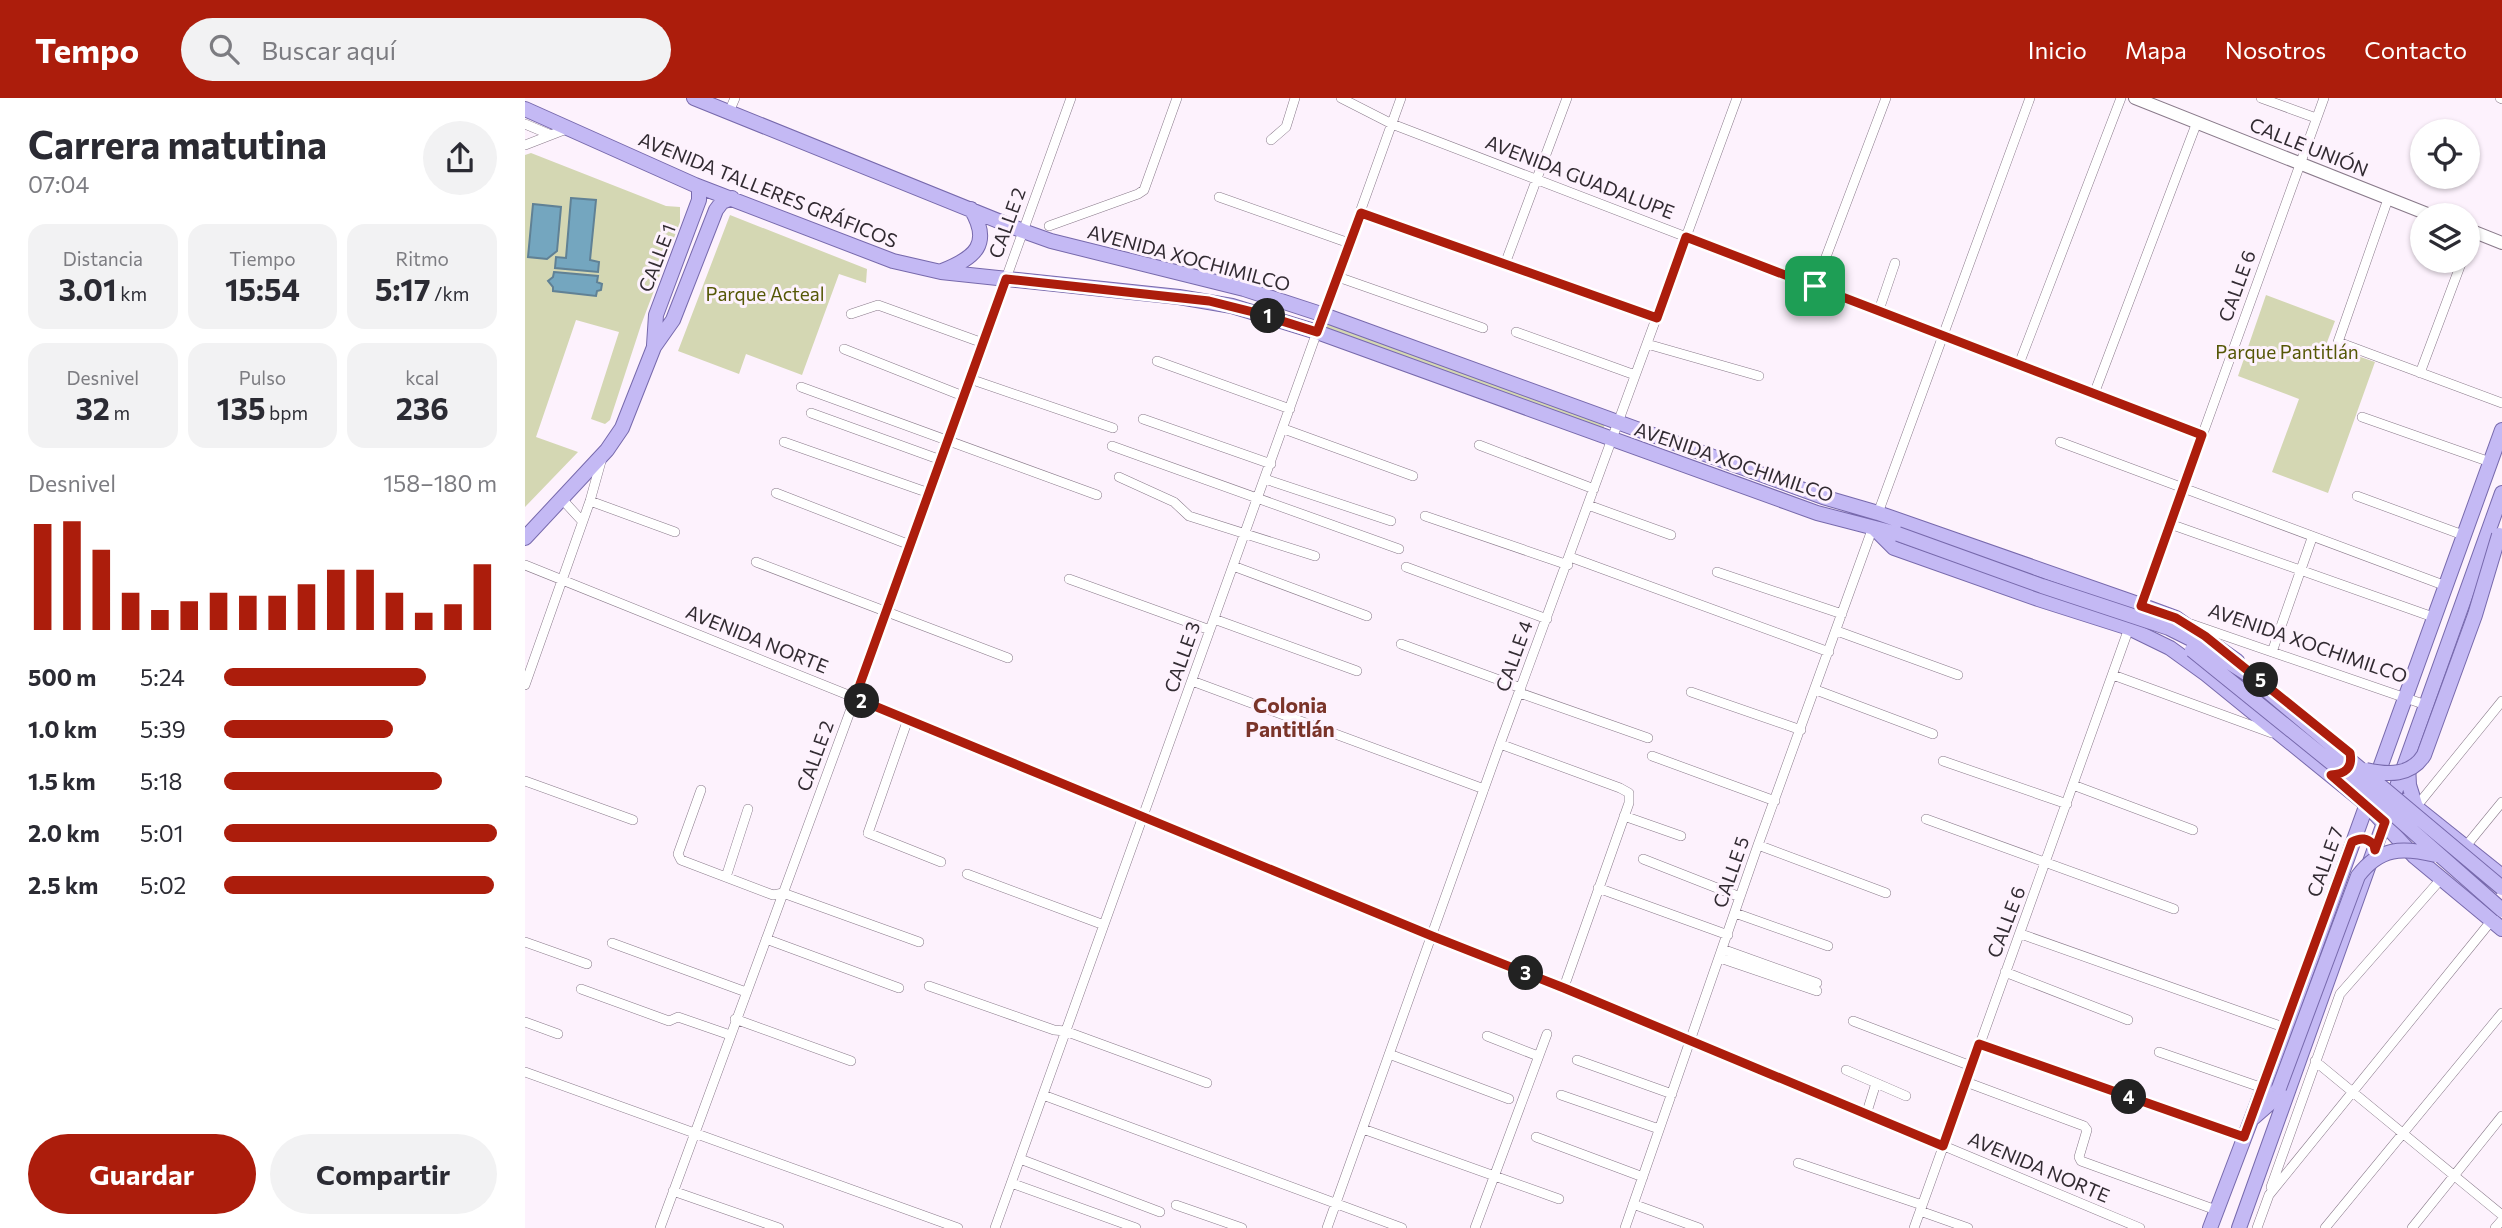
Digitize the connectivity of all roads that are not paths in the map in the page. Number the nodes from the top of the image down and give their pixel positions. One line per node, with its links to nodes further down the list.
1 (694, 98): 16 (main road)
2 (1071, 98): 36 (street, CALLE 2)
3 (1177, 98): 35 (street)
4 (1295, 98): 24 (street)
5 (1341, 98): 21 (street, AVENIDA GUADALUPE)
6 (1401, 98): 21 (street, CALLE 3)
7 (1567, 98): 27 (street)
8 (1737, 98): 38 (street, CALLE 4)
9 (1886, 98): 47 (street)
10 (2030, 98): 55 (street)
11 (2121, 98): 61 (street)
12 (2135, 98): 15 (street, CALLE UNIÓN)
13 (2261, 98): 18 (street)
14 (2324, 98): 18 (street, CALLE 6)
15 (2149, 101): 19 (street, CALLE UNIÓN)
16 (732, 105): 33 (main road)
17 (525, 109): 22 (main road, AVENIDA TALLERES GRÁFICOS)
18 (2316, 118): 26 (street, CALLE 6)
19 (2197, 122): 26 (street, CALLE UNIÓN); 67 (street)
20 (525, 124): 23 (street)
21 (1392, 124): 27 (street, AVENIDA GUADALUPE); 34 (street, CALLE 3)
22 (569, 128): 23 (street); 28 (main road, AVENIDA TALLERES GRÁFICOS)
23 (551, 135): 25 (street)
24 (1271, 140)
25 (525, 145)
26 (2301, 164): 31 (street, CALLE UNIÓN); 78 (street, CALLE 6)
27 (1536, 179): 38 (street, AVENIDA GUADALUPE); 42 (street)
28 (695, 185): 30 (main road, AVENIDA TALLERES GRÁFICOS); 58 (main road, CALLE 1)
29 (1219, 197): 39 (street)
30 (732, 198): 43 (main road, AVENIDA TALLERES GRÁFICOS); 58 (main road, CALLE 1)
31 (2388, 199): 32 (street, CALLE UNIÓN); 62 (street)
32 (2410, 207)
33 (971, 209): 36 (main road); 43 (main road)
34 (1361, 213): 39 (street, CALLE 3); 42 (street)
35 (1049, 226)
36 (1023, 232): 46 (street, CALLE 2); 50 (main road, AVENIDA XOCHIMILCO)
37 (2480, 234): 40 (street)
38 (1686, 237): 47 (street, AVENIDA GUADALUPE); 51 (street, CALLE 4)
39 (1349, 243): 45 (street, CALLE 3)
40 (2502, 243)
41 (1895, 263): 48 (street)
42 (1505, 264): 51 (street)
43 (941, 272): 46 (main road, AVENIDA TALLERES GRÁFICOS)
44 (2458, 273): 62 (street)
45 (1338, 277): 50 (street, CALLE 3); 52 (street)
46 (1006, 279): 53 (main road, AVENIDA XOCHIMILCO); 56 (street, CALLE 2)
47 (1815, 286): 48 (street, AVENIDA GUADALUPE)
48 (1879, 310): 55 (street, AVENIDA GUADALUPE)
49 (851, 314): 56 (street)
50 (1324, 316): 53 (street, CALLE 3); 74 (main road, AVENIDA XOCHIMILCO)
51 (1657, 318): 57 (street, CALLE 4)
52 (1483, 328)
53 (1317, 332): 70 (street, CALLE 3); 80 (main road, AVENIDA XOCHIMILCO)
54 (1516, 332): 63 (street)
55 (1942, 334): 61 (street, AVENIDA GUADALUPE); 103 (street)
56 (983, 343): 65 (street, CALLE 2)
57 (1647, 344): 63 (street, CALLE 4); 64 (street)
58 (654, 347): 85 (main road, CALLE 1)
59 (844, 349): 68 (street)
60 (1157, 361): 70 (street)
61 (2019, 364): 67 (street, AVENIDA GUADALUPE)
62 (2420, 373): 69 (street)
63 (1635, 375): 74 (street, CALLE 4)
64 (1759, 376)
65 (970, 379): 68 (street, CALLE 2); 75 (street)
66 (801, 387): 79 (street)
67 (2094, 394): 78 (street, AVENIDA GUADALUPE)
68 (963, 397): 79 (street, CALLE 2)
69 (2502, 403)
70 (1290, 409): 76 (street, CALLE 3)
71 (811, 413): 86 (street)
72 (2362, 417): 87 (street)
73 (1143, 419): 88 (street)
74 (1619, 424): 80 (street, CALLE 4); 103 (main road, AVENIDA XOCHIMILCO)
75 (1112, 428)
76 (1284, 429): 88 (street, CALLE 3); 89 (street)
77 (2502, 430): 87 (main road, CALLE 7)
78 (2202, 435): 93 (street, CALLE 6)
79 (948, 440): 86 (street, CALLE 2); 97 (street)
80 (1613, 440): 92 (street, CALLE 4); 108 (main road, AVENIDA XOCHIMILCO)
81 (784, 442): 95 (street)
82 (2060, 442): 93 (street)
83 (1479, 445): 92 (street)
84 (1112, 446): 100 (street)
85 (604, 454): 99 (main road, CALLE 1); 101 (street)
86 (941, 460): 95 (street, CALLE 2)
87 (2490, 462): 113 (main road, CALLE 7)
88 (1271, 464): 91 (street, CALLE 3)
89 (1413, 476)
90 (1119, 477): 111 (street)
91 (1265, 479): 100 (street, CALLE 3); 106 (street)
92 (1594, 489): 102 (street, CALLE 4)
93 (2183, 489): 107 (street, CALLE 6); 115 (street)
94 (776, 493): 116 (street)
95 (929, 493): 116 (street, CALLE 2)
96 (2502, 493): 155 (main road)
97 (1097, 495)
98 (2357, 496): 113 (street)
99 (561, 498): 105 (street); 114 (main road, CALLE 1)
100 (1258, 499): 111 (street, CALLE 3); 117 (street)
101 (590, 501): 105 (street); 110 (street)
102 (1588, 505): 112 (street); 119 (street, CALLE 4)
103 (1878, 513): 129 (main road, AVENIDA XOCHIMILCO)
104 (1425, 516): 119 (street)
105 (582, 521): 127 (street)
106 (1391, 521)
107 (2170, 524): 124 (street); 129 (street, CALLE 6)
108 (1873, 527): 131 (street, CALLE 5); 137 (main road, AVENIDA XOCHIMILCO); 166 (main road, bridge)
109 (2500, 530): 166 (main road, bridge)
110 (675, 532)
111 (1245, 535): 118 (street); 122 (street, CALLE 3)
112 (1671, 535)
113 (2463, 535): 128 (main road, CALLE 7)
114 (525, 538)
115 (2312, 538): 124 (street); 128 (street)
116 (910, 545): 130 (street, CALLE 2)
117 (1399, 549)
118 (1315, 556)
119 (1569, 561): 136 (street, CALLE 4); 141 (street)
120 (756, 562): 130 (street)
121 (525, 565): 127 (street, AVENIDA NORTE)
122 (1233, 566): 132 (street); 135 (street, CALLE 3)
123 (1406, 568): 136 (street)
124 (2300, 571): 133 (street); 142 (street)
125 (1717, 572): 131 (street)
126 (1069, 579): 138 (street)
127 (562, 580): 148 (street); 153 (street, AVENIDA NORTE)
128 (2446, 586): 133 (main road, CALLE 7)
129 (2141, 606): 134 (main road, AVENIDA XOCHIMILCO); 193 (main road, bridge)
130 (886, 612): 143 (street); 153 (street, CALLE 2)
131 (1842, 614): 139 (street, CALLE 5)
132 (1367, 615)
133 (2433, 617): 152 (main road, CALLE 7)
134 (2176, 618): 142 (street, AVENIDA XOCHIMILCO); 162 (main road, AVENIDA XOCHIMILCO)
135 (1214, 619): 138 (street, CALLE 3); 144 (street)
136 (1547, 619): 149 (street, CALLE 4)
137 (2129, 628): 146 (street, CALLE 6); 160 (main road, AVENIDA XOCHIMILCO)
138 (1210, 630): 147 (street, CALLE 3)
139 (1837, 631): 141 (street, CALLE 5); 145 (street)
140 (1401, 644): 149 (street)
141 (1829, 652): 150 (street, CALLE 5)
142 (2272, 652): 152 (street, AVENIDA XOCHIMILCO)
143 (1008, 658)
144 (1357, 671)
145 (1958, 675)
146 (2113, 675): 160 (street); 170 (street, CALLE 6)
147 (1192, 681): 171 (street); 181 (street, CALLE 3)
148 (525, 685)
149 (1520, 690): 159 (street); 161 (street, CALLE 4)
150 (1816, 690): 157 (street, CALLE 5); 158 (street)
151 (1691, 692): 157 (street)
152 (2405, 697): 155 (street, AVENIDA XOCHIMILCO); 168 (main road, CALLE 7)
153 (855, 698): 156 (street, AVENIDA NORTE); 203 (street, CALLE 2)
154 (2502, 701): 178 (street)
155 (2427, 705): 164 (main road)
156 (908, 719): 181 (street, AVENIDA NORTE); 195 (street)
157 (1801, 730): 174 (street, CALLE 5)
158 (1933, 734)
159 (1648, 738)
160 (2287, 738): 167 (main road, AVENIDA XOCHIMILCO)
161 (1500, 744): 171 (street, CALLE 4); 180 (street)
162 (2350, 753): 167 (main road); 168 (main road, AVENIDA XOCHIMILCO)
163 (1652, 756): 174 (street)
164 (2408, 757): 173 (main road); 178 (main road)
165 (1943, 761): 176 (street)
166 (2361, 768): 202 (main road, bridge)
167 (2331, 775): 177 (main road, AVENIDA XOCHIMILCO)
168 (2376, 776): 173 (main road, AVENIDA XOCHIMILCO); 177 (main road, CALLE 7)
169 (525, 781): 184 (street)
170 (2073, 785): 176 (street, CALLE 6); 186 (street)
171 (1484, 789): 212 (street, CALLE 4)
172 (701, 790): 199 (street)
173 (2395, 791): 178 (main road, AVENIDA XOCHIMILCO); 185 (main road)
174 (1775, 801): 190 (street, CALLE 5)
175 (2502, 802): 191 (street)
176 (2067, 804): 196 (street, CALLE 6)
177 (2366, 804): 185 (main road, AVENIDA XOCHIMILCO); 189 (main road, CALLE 7)
178 (2416, 807): 182 (main road, AVENIDA XOCHIMILCO)
179 (748, 809): 199 (street)
180 (1625, 816): 187 (street); 201 (street)
181 (1143, 817): 209 (street, CALLE 3); 212 (street, AVENIDA NORTE)
182 (2430, 818): 188 (main road); 191 (main road, AVENIDA XOCHIMILCO)
183 (1926, 819): 196 (street)
184 (633, 820)
185 (2385, 822): 188 (main road, AVENIDA XOCHIMILCO); 192 (main road)
186 (2193, 830)
187 (1681, 836)
188 (2399, 839): 200 (main road, AVENIDA XOCHIMILCO)
189 (2352, 842): 192 (main road); 232 (main road, CALLE 7)
190 (1758, 845): 204 (street); 205 (street, CALLE 5)
191 (2466, 846): 198 (main road, AVENIDA XOCHIMILCO)
192 (2375, 850): 300 (main road)
193 (2437, 855): 208 (main road, bridge); 261 (main road, bridge)
194 (1643, 859): 205 (street)
195 (941, 862)
196 (2047, 863): 206 (street); 211 (street, CALLE 6)
197 (967, 874): 209 (street)
198 (2502, 876)
199 (726, 877): 203 (street)
200 (2441, 879): 208 (main road, AVENIDA XOCHIMILCO); 245 (street)
201 (1598, 888): 210 (street); 224 (street)
202 (2502, 888)
203 (783, 893): 213 (street, CALLE 2); 215 (street)
204 (1885, 893)
205 (1740, 897): 207 (street, CALLE 5)
206 (2174, 909)
207 (1735, 914): 210 (street, CALLE 5); 217 (street)
208 (2498, 920): 253 (street)
209 (1104, 925): 233 (street, CALLE 3)
210 (1728, 934): 218 (street, CALLE 5)
211 (2021, 934): 220 (street, CALLE 6); 232 (street)
212 (1432, 936): 224 (street, AVENIDA NORTE); 241 (street, CALLE 4)
213 (767, 939): 223 (street); 226 (street, CALLE 2)
214 (525, 942): 219 (street)
215 (919, 942)
216 (612, 943): 226 (street)
217 (1828, 947)
218 (1721, 954): 222 (street); 238 (street, CALLE 5)
219 (587, 964)
220 (2005, 972): 229 (street); 239 (street, CALLE 6)
221 (929, 986): 233 (street)
222 (1817, 987)
223 (899, 988)
224 (1564, 988): 238 (street, AVENIDA NORTE)
225 (581, 989): 236 (street)
226 (746, 992): 228 (street, CALLE 2)
227 (2502, 1013): 265 (street)
228 (735, 1018): 236 (street, CALLE 2); 244 (street)
229 (2128, 1020)
230 (1853, 1021): 246 (street)
231 (525, 1022): 234 (street)
232 (2286, 1028): 252 (main road, CALLE 7)
233 (1065, 1031): 250 (street); 256 (street, CALLE 3)
234 (558, 1034)
235 (1547, 1034): 242 (street)
236 (730, 1035): 264 (street, CALLE 2)
237 (1487, 1036): 242 (street)
238 (1690, 1040): 254 (street, CALLE 5); 259 (street, AVENIDA NORTE)
239 (1979, 1044): 246 (street, CALLE 6); 267 (street)
240 (2159, 1052): 252 (street)
241 (1389, 1054): 258 (street); 262 (street, CALLE 4)
242 (1538, 1056): 272 (street)
243 (1577, 1060): 254 (street)
244 (851, 1061)
245 (2315, 1061): 253 (street); 276 (street)
246 (1971, 1066): 249 (street, CALLE 6)
247 (1846, 1070): 251 (street)
248 (525, 1072): 264 (street)
249 (1966, 1082): 268 (street, CALLE 6); 282 (street)
250 (1207, 1083)
251 (1876, 1083): 257 (street); 259 (street)
252 (2263, 1088): 261 (main road, CALLE 7)
253 (2350, 1092): 265 (street); 276 (street)
254 (1672, 1094): 263 (street, CALLE 5)
255 (1561, 1095): 263 (street)
256 (1043, 1096): 269 (street, CALLE 3); 279 (street)
257 (1906, 1096)
258 (1509, 1099)
259 (1866, 1115): 268 (street, AVENIDA NORTE)
260 (2502, 1116): 271 (street)
261 (2251, 1119): 267 (main road, CALLE 7)
262 (1363, 1129): 272 (street); 279 (street, CALLE 4)
263 (1659, 1129): 273 (street, CALLE 5)
264 (694, 1132): 275 (street, CALLE 2); 287 (street)
265 (2402, 1135): 271 (street); 302 (street)
266 (1536, 1137): 273 (street)
267 (2244, 1137): 282 (main road, CALLE 7)
268 (1943, 1146): 281 (street, CALLE 6); 298 (street, AVENIDA NORTE)
269 (1020, 1159): 274 (street, CALLE 3); 283 (street)
270 (1798, 1163): 281 (street)
271 (2453, 1175): 284 (street); 303 (street)
272 (1493, 1176): 277 (street); 293 (street)
273 (1643, 1177): 278 (street, CALLE 5)
274 (1011, 1183): 288 (street, CALLE 3); 289 (street)
275 (673, 1191): 285 (street, CALLE 2); 286 (street)
276 (2269, 1195): 301 (street)
277 (1559, 1199)
278 (1633, 1203): 294 (street, CALLE 5); 295 (street)
279 (1336, 1204): 291 (street, CALLE 4); 292 (street)
280 (1176, 1205): 290 (street)
281 (1921, 1208): 296 (street, CALLE 6); 297 (street)
282 (2217, 1210): 299 (main road, CALLE 7)
283 (1160, 1212)
284 (2502, 1218): 304 (street)
285 (660, 1228)
286 (779, 1228)
287 (958, 1228)
288 (995, 1228)
289 (1136, 1228)
290 (1242, 1228)
291 (1327, 1228)
292 (1402, 1228)
293 (1475, 1228)
294 (1625, 1228)
295 (1699, 1228)
296 (1914, 1228)
297 (1968, 1228)
298 (2140, 1228)
299 (2210, 1228)
300 (2239, 1228)
301 (2256, 1228)
302 (2325, 1228)
303 (2412, 1228)
304 (2495, 1228)

